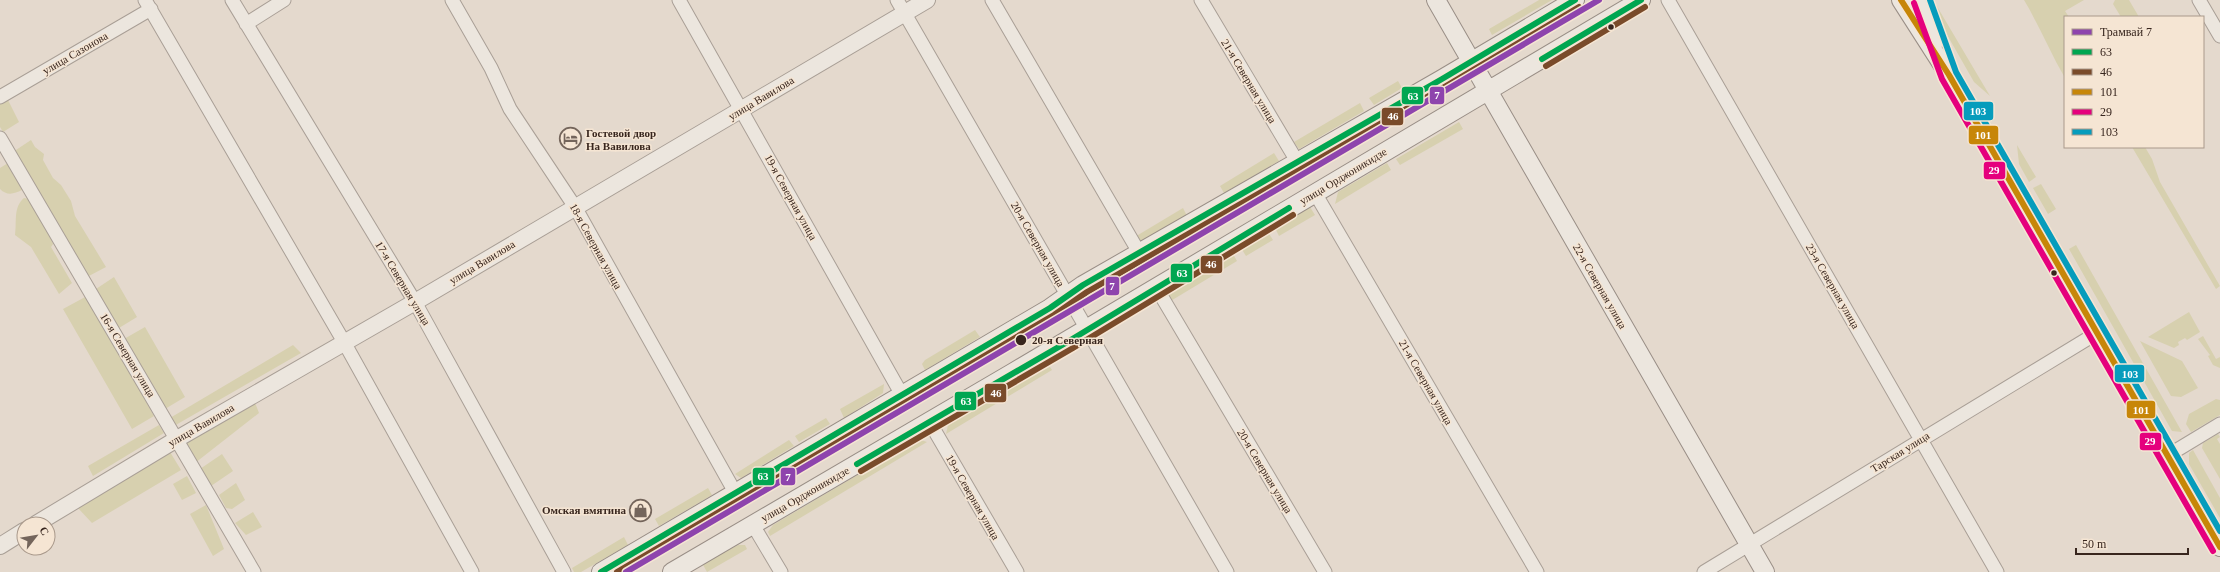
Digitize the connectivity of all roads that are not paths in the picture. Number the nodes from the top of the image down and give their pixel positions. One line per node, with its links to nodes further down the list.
1 (232, 0): 17 (street, 17-я Северная улица)
2 (284, 0): 17 (street)
3 (452, 0): 27 (street, 18-я Северная улица)
4 (679, 0): 23 (street, 19-я Северная улица)
5 (927, 0): 16 (street, улица Вавилова)
6 (992, 0): 28 (street)
7 (1201, 0): 25 (street, 21-я Северная улица)
8 (1436, 0): 19 (main road, 22-я Северная улица)
9 (1575, 0): 19 (main road)
10 (1641, 0): 21 (main road, улица Орджоникидзе)
11 (1668, 0): 39 (street, 23-я Северная улица)
12 (1900, 0): 20 (main road)
13 (1921, 0): 20 (main road)
14 (2199, 0): 18 (street)
15 (148, 5): 22 (street, улица Сазонова); 34 (street)
16 (901, 7): 23 (street, улица Вавилова); 30 (street, 20-я Северная улица)
17 (246, 24): 31 (street, 17-я Северная улица)
18 (2220, 36)
19 (1471, 61): 21 (main road, 22-я Северная улица); 25 (main road)
20 (1949, 75): 33 (main road)
21 (1488, 91): 26 (main road, улица Орджоникидзе); 46 (main road, 22-я Северная улица)
22 (0, 97)
23 (742, 109): 27 (street, улица Вавилова); 35 (street, 19-я Северная улица)
24 (0, 138): 38 (street, 16-я Северная улица)
25 (1298, 163): 28 (main road)
26 (1315, 193): 29 (main road, улица Орджоникидзе); 57 (street, 21-я Северная улица)
27 (575, 206): 31 (street, улица Вавилова); 41 (street, 18-я Северная улица)
28 (1140, 254): 30 (main road)
29 (1156, 287): 32 (main road, улица Орджоникидзе); 56 (street, 20-я Северная улица)
30 (1068, 295): 32 (street, 20-я Северная улица); 35 (main road)
31 (415, 302): 34 (street, улица Вавилова); 50 (street, 17-я Северная улица)
32 (1088, 329): 36 (main road, улица Орджоникидзе); 55 (street, 20-я Северная улица)
33 (2097, 333): 39 (street, Тарская улица); 40 (main road)
34 (344, 342): 38 (street, улица Вавилова); 49 (street)
35 (902, 395): 41 (main road)
36 (929, 421): 43 (main road, улица Орджоникидзе); 54 (street, 19-я Северная улица)
37 (2220, 424): 40 (street)
38 (177, 438): 42 (street, улица Вавилова); 48 (street, 16-я Северная улица)
39 (1921, 438): 46 (street, Тарская улица); 60 (street, 23-я Северная улица)
40 (2168, 456): 47 (main road)
41 (736, 494): 51 (main road)
42 (49, 516)
43 (753, 525): 52 (main road, улица Орджоникидзе); 53 (street)
44 (16, 537): 45 (street)
45 (0, 546)
46 (1750, 546): 58 (street, Тарская улица); 59 (main road, 22-я Северная улица)
47 (2220, 547)
48 (254, 572)
49 (472, 572)
50 (564, 572)
51 (601, 572)
52 (672, 572)
53 (781, 572)
54 (1017, 572)
55 (1227, 572)
56 (1325, 572)
57 (1537, 572)
58 (1704, 572)
59 (1765, 572)
60 (1997, 572)

